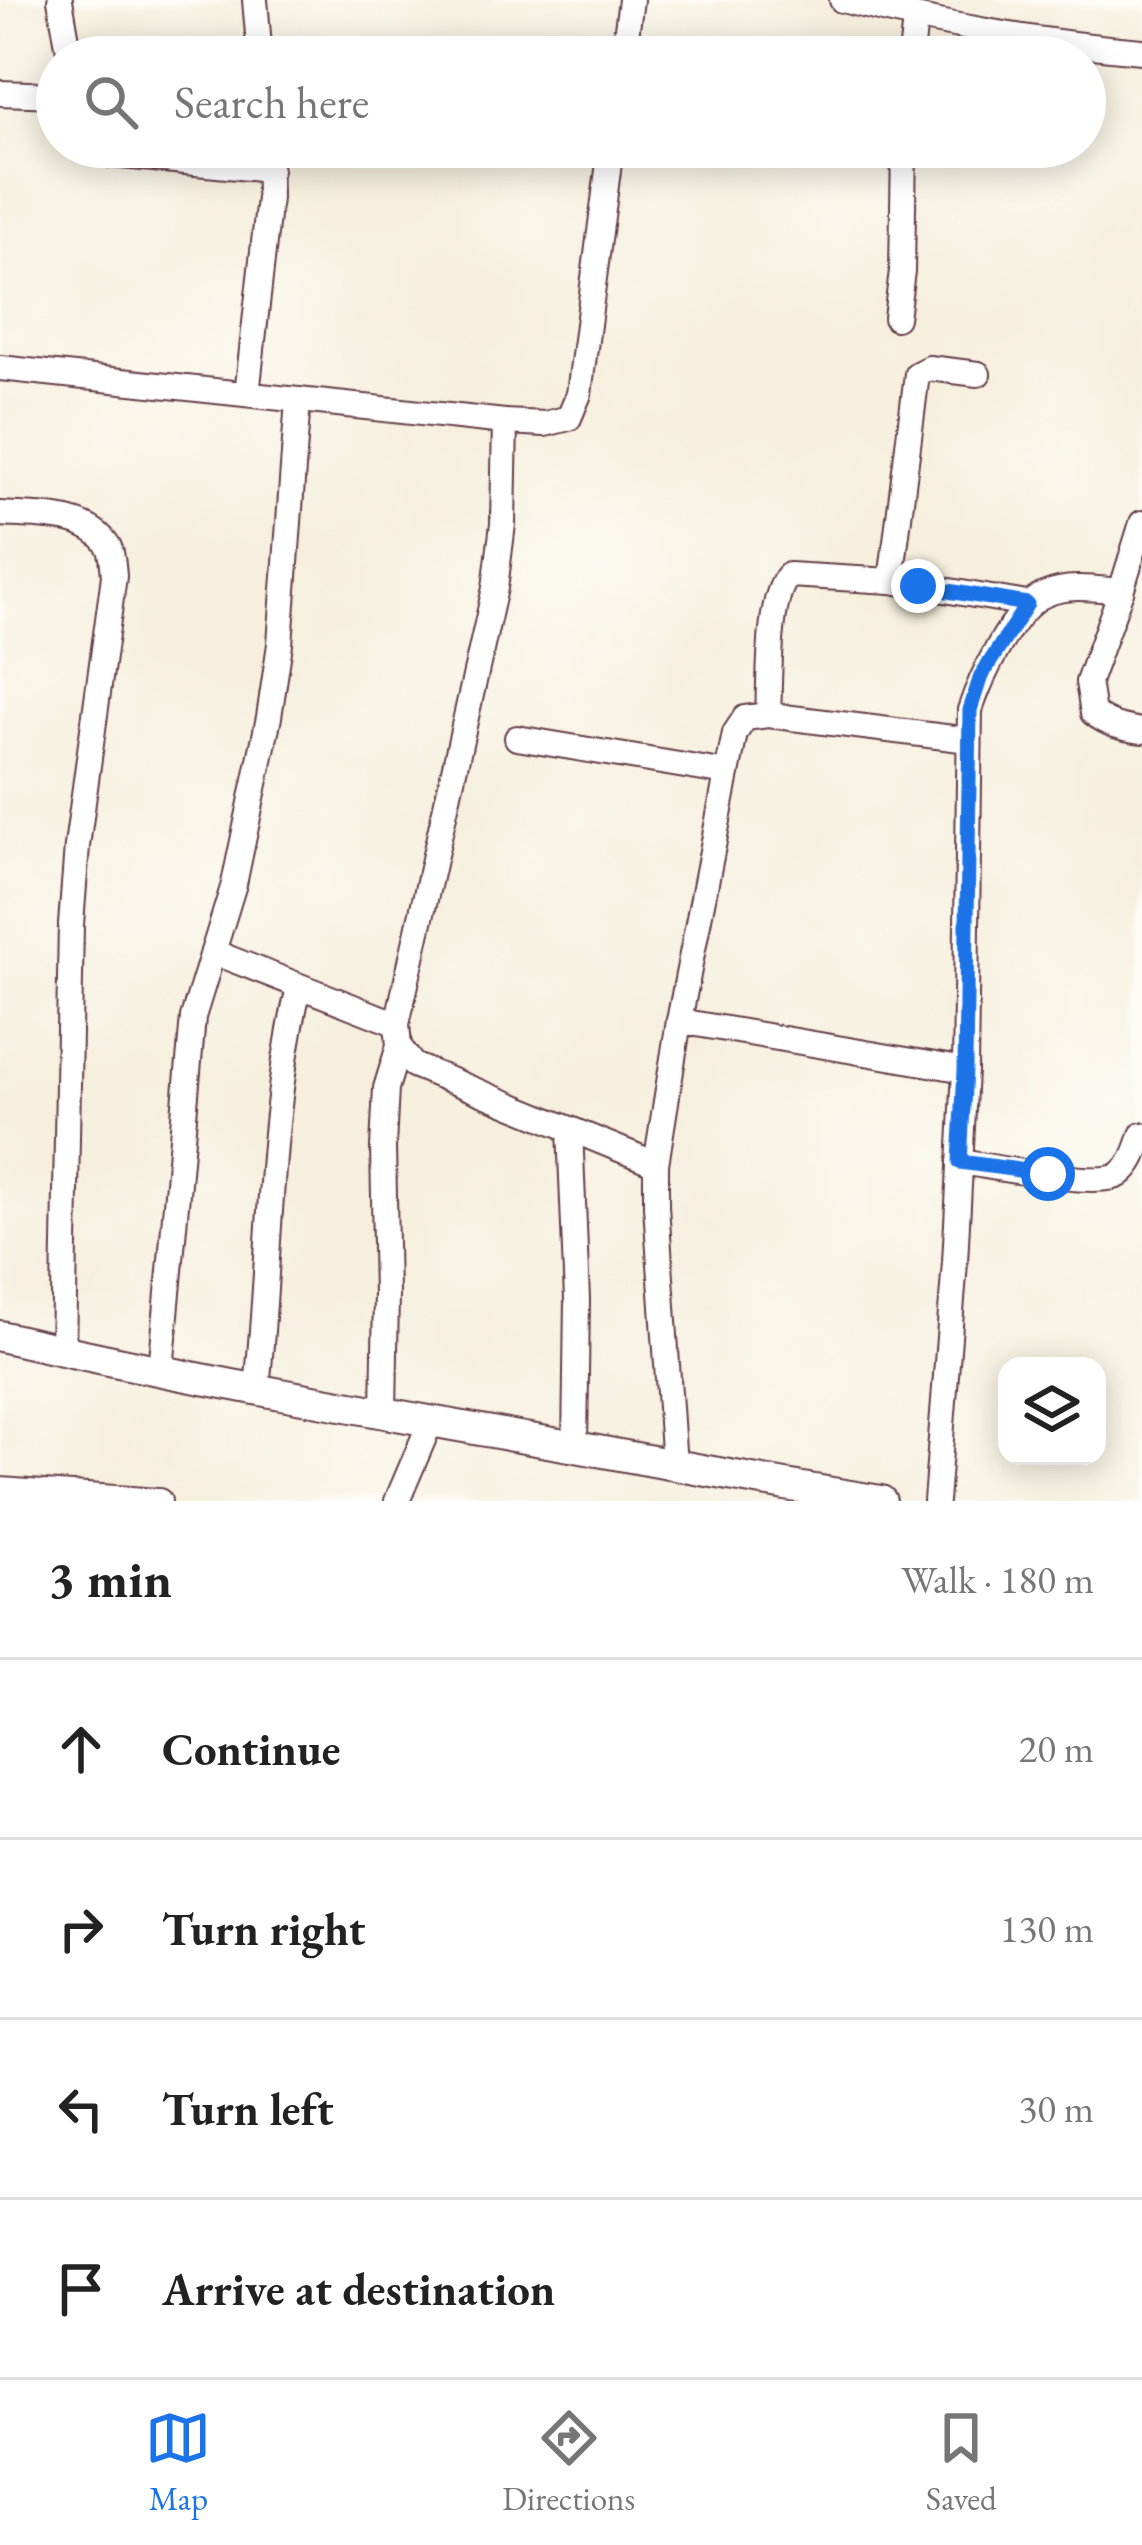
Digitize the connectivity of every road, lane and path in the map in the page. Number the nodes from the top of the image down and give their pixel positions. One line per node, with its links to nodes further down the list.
1 (60, 0): 6 (street)
2 (255, 0): 7 (street)
3 (631, 0): 8 (street)
4 (842, 0): 5 (street)
5 (915, 18): 9 (street); 10 (street)
6 (66, 36)
7 (258, 36)
8 (626, 36)
9 (913, 36)
10 (1013, 36)
11 (1106, 48): 12 (street)
12 (1142, 51)
13 (0, 93): 14 (street)
14 (36, 94)
15 (268, 168): 21 (street)
16 (608, 168): 23 (street)
17 (904, 168): 18 (street)
18 (896, 318)
19 (0, 368): 21 (street)
20 (978, 374): 26 (street)
21 (247, 394): 22 (street)
22 (298, 400): 23 (street); 34 (street)
23 (505, 422): 37 (street)
24 (0, 514): 44 (street)
25 (1142, 523): 27 (street)
26 (891, 581): 28 (street); 29 (street)
27 (1121, 592): 28 (street); 30 (street)
28 (1027, 604): 32 (street)
29 (768, 715): 32 (street); 33 (street)
30 (1142, 731)
31 (517, 738): 33 (street)
32 (969, 740): 38 (street)
33 (727, 773): 36 (street)
34 (213, 952): 35 (street); 45 (street)
35 (299, 987): 37 (street); 46 (street)
36 (679, 1021): 38 (street); 42 (street)
37 (398, 1035): 39 (street); 47 (street)
38 (965, 1070): 41 (street)
39 (570, 1129): 42 (street); 49 (street)
40 (1142, 1135): 41 (street)
41 (960, 1162): 55 (street)
42 (656, 1164): 50 (street)
43 (0, 1336): 44 (street)
44 (63, 1351): 45 (street)
45 (161, 1370): 46 (street)
46 (257, 1388): 47 (street)
47 (383, 1412): 48 (street)
48 (431, 1421): 49 (street); 53 (street)
49 (575, 1447): 50 (street)
50 (674, 1465): 54 (street)
51 (0, 1490): 52 (street)
52 (159, 1501)
53 (397, 1501)
54 (881, 1501)
55 (936, 1501)

